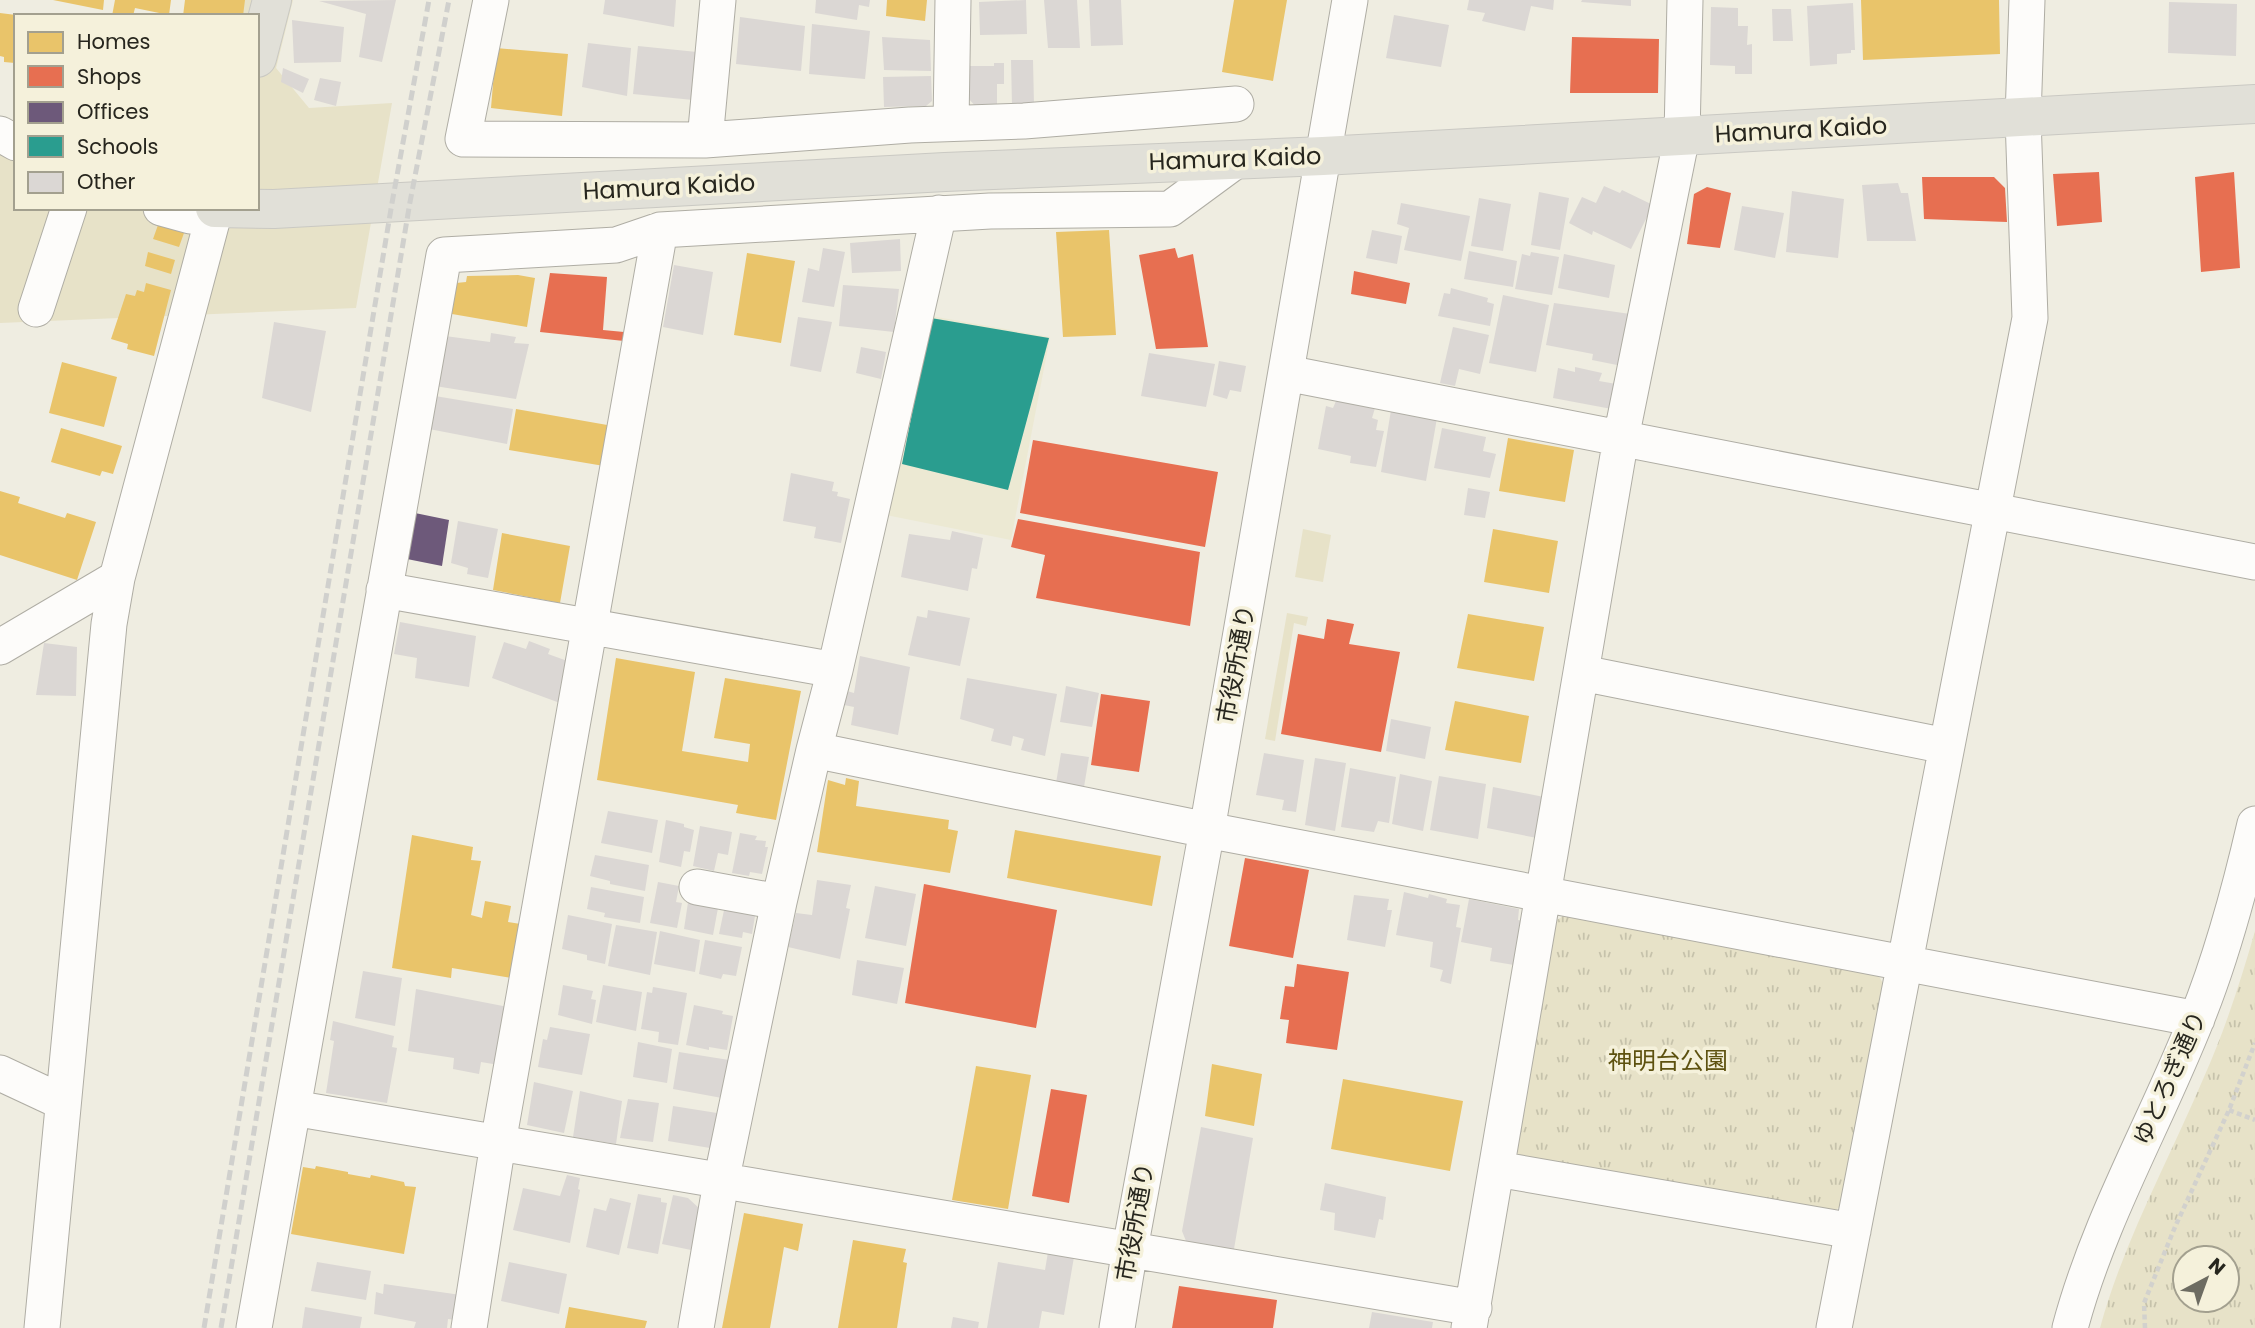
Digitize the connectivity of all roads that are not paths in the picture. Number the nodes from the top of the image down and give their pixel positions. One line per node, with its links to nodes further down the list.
1 (272, 0): 8 (main road)
2 (491, 0): 14 (street)
3 (718, 0): 14 (street)
4 (953, 0): 12 (street)
5 (1350, 0): 15 (street, 市役所通り)
6 (1685, 0): 13 (street)
7 (2027, 0): 11 (street)
8 (259, 50)
9 (1236, 104): 12 (street)
10 (2255, 104): 11 (main road, Hamura Kaido)
11 (2024, 118): 13 (main road, Hamura Kaido); 27 (street)
12 (951, 123): 14 (street)
13 (1682, 136): 15 (main road, Hamura Kaido); 26 (street)
14 (705, 140)
15 (1322, 156): 16 (main road, Hamura Kaido); 25 (street, 市役所通り)
16 (1238, 159): 17 (main road, Hamura Kaido); 22 (street)
17 (259, 208)
18 (68, 210): 24 (street)
19 (168, 210): 20 (street)
20 (211, 210)
21 (215, 210): 29 (street)
22 (939, 213): 23 (street); 33 (street)
23 (660, 230): 30 (street); 31 (street)
24 (36, 309)
25 (1286, 373): 26 (street); 38 (street, 市役所通り)
26 (1622, 438): 27 (street); 34 (street)
27 (1992, 511): 28 (street); 35 (street)
28 (2255, 562)
29 (117, 578): 32 (street); 45 (street)
30 (384, 590): 31 (street); 46 (street)
31 (590, 625): 33 (street); 47 (street)
32 (0, 647)
33 (835, 670): 36 (street)
34 (1582, 673): 35 (street); 40 (street)
35 (1946, 746): 42 (street)
36 (814, 750): 38 (street); 41 (street)
37 (2255, 824): 43 (street, ゆとろぎ通り)
38 (1207, 830): 40 (street); 51 (street, 市役所通り)
39 (697, 887): 41 (street)
40 (1544, 893): 42 (street); 48 (street)
41 (779, 902): 49 (street)
42 (1905, 962): 43 (street); 50 (street)
43 (2197, 1018): 59 (street, ゆとろぎ通り)
44 (0, 1073): 45 (street)
45 (62, 1102): 53 (street)
46 (292, 1108): 47 (street); 54 (street)
47 (498, 1143): 49 (street); 55 (street)
48 (1497, 1169): 50 (street); 52 (street)
49 (721, 1182): 51 (street); 56 (street)
50 (1853, 1231): 58 (street)
51 (1130, 1249): 52 (street); 57 (street, 市役所通り)
52 (1472, 1318)
53 (42, 1328)
54 (254, 1328)
55 (469, 1328)
56 (696, 1328)
57 (1117, 1328)
58 (1834, 1328)
59 (2070, 1328)

